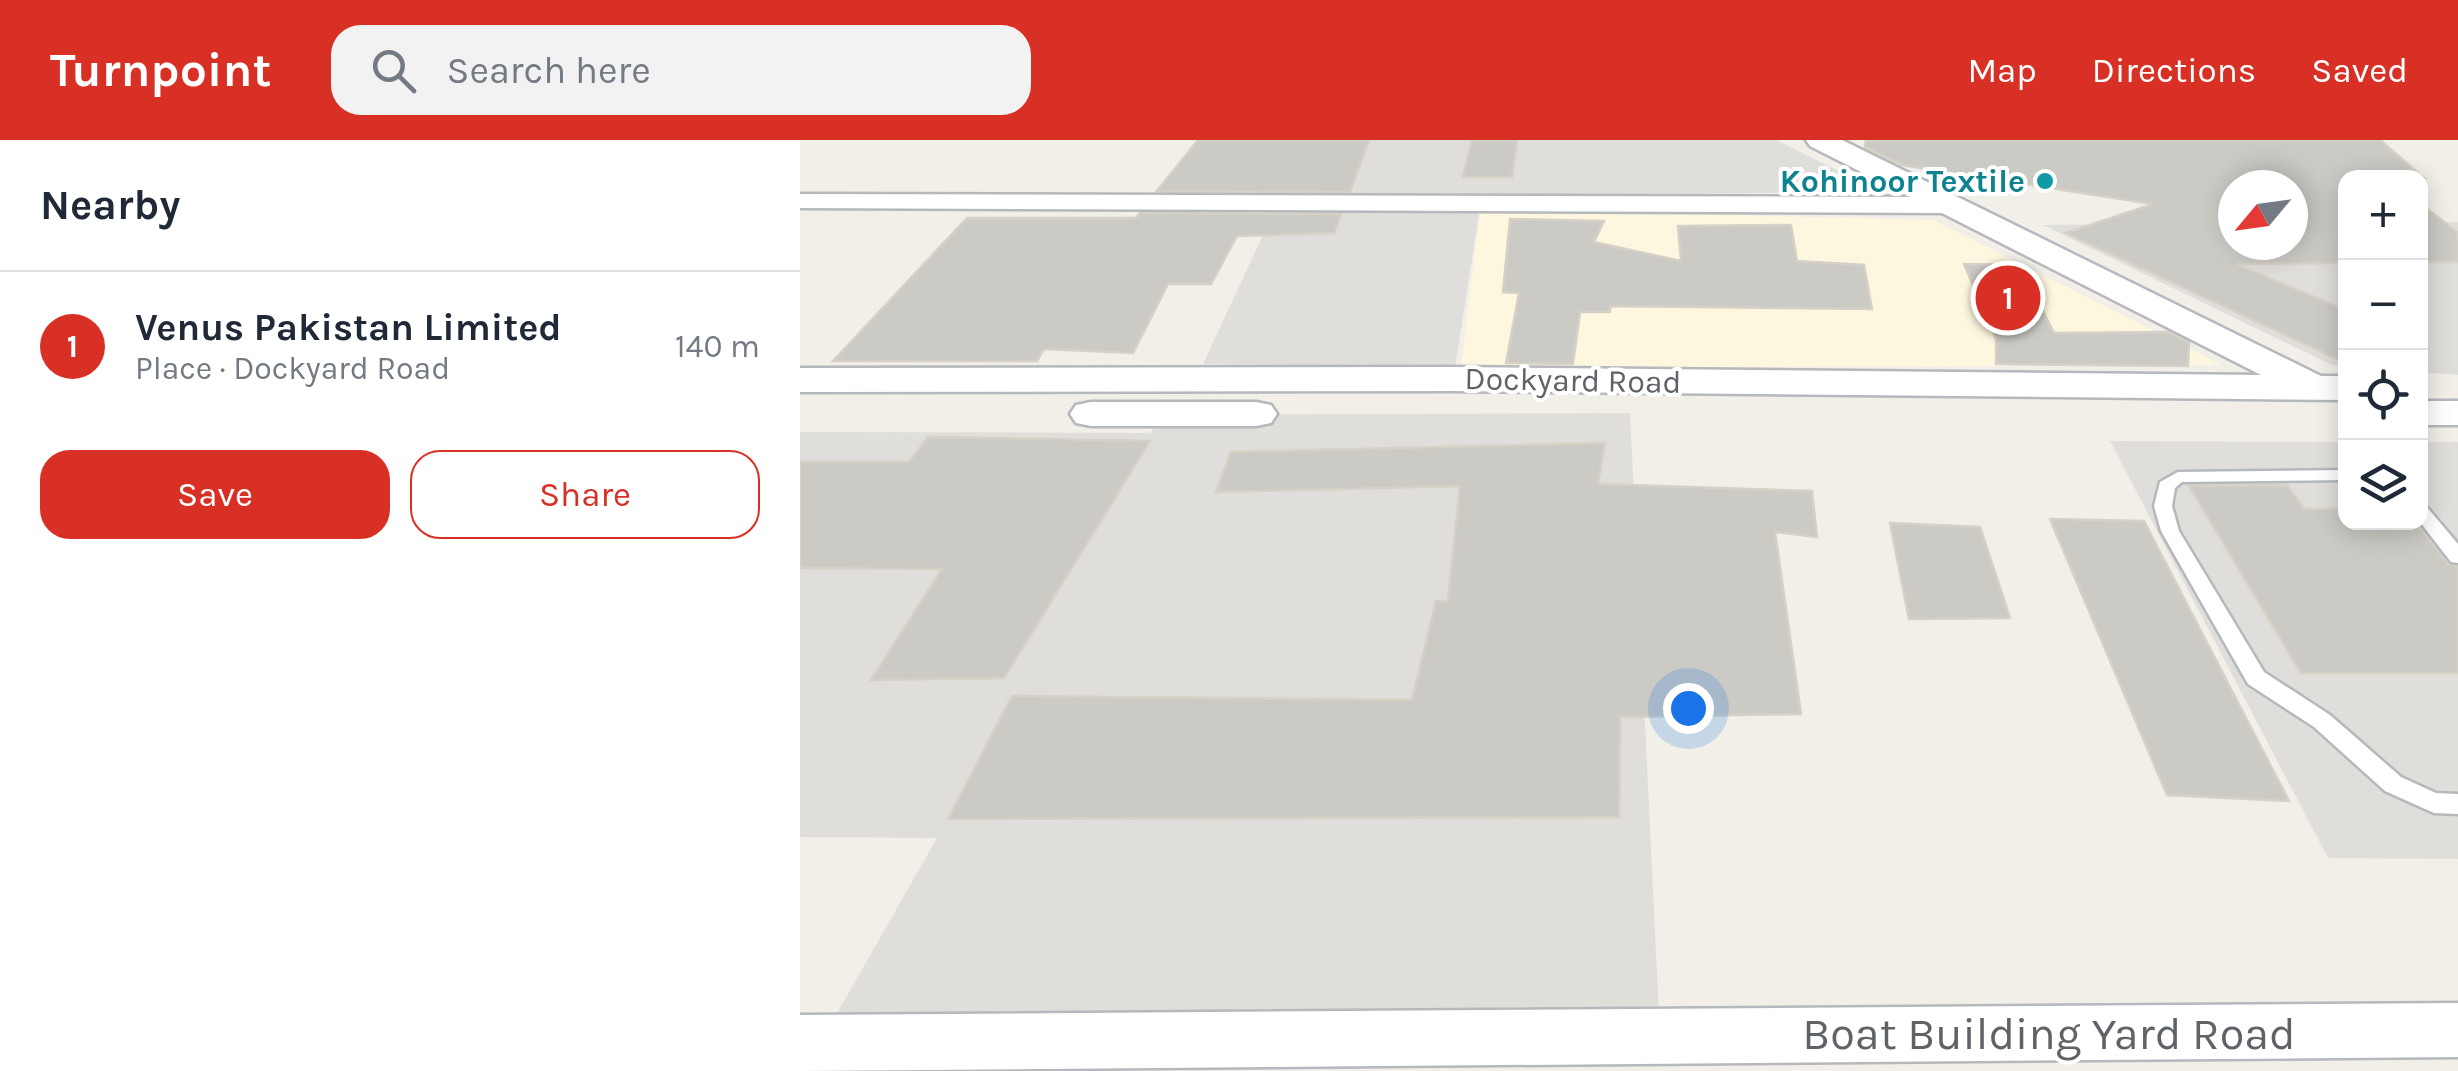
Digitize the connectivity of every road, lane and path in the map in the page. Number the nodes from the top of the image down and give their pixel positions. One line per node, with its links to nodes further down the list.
1 (1820, 140): 3 (street)
2 (800, 201): 3 (street)
3 (1951, 205): 7 (street)
4 (800, 380): 7 (street, Dockyard Road)
5 (2428, 388): 6 (street)
6 (2458, 388)
7 (2336, 395): 8 (street, Dockyard Road)
8 (800, 410)
9 (2428, 412): 10 (street)
10 (2458, 413)
11 (2338, 475): 14 (lane)
12 (2428, 520): 13 (lane)
13 (2458, 557)
14 (2458, 804)
15 (2458, 1030): 16 (street, Boat Building Yard Road)
16 (808, 1052)

